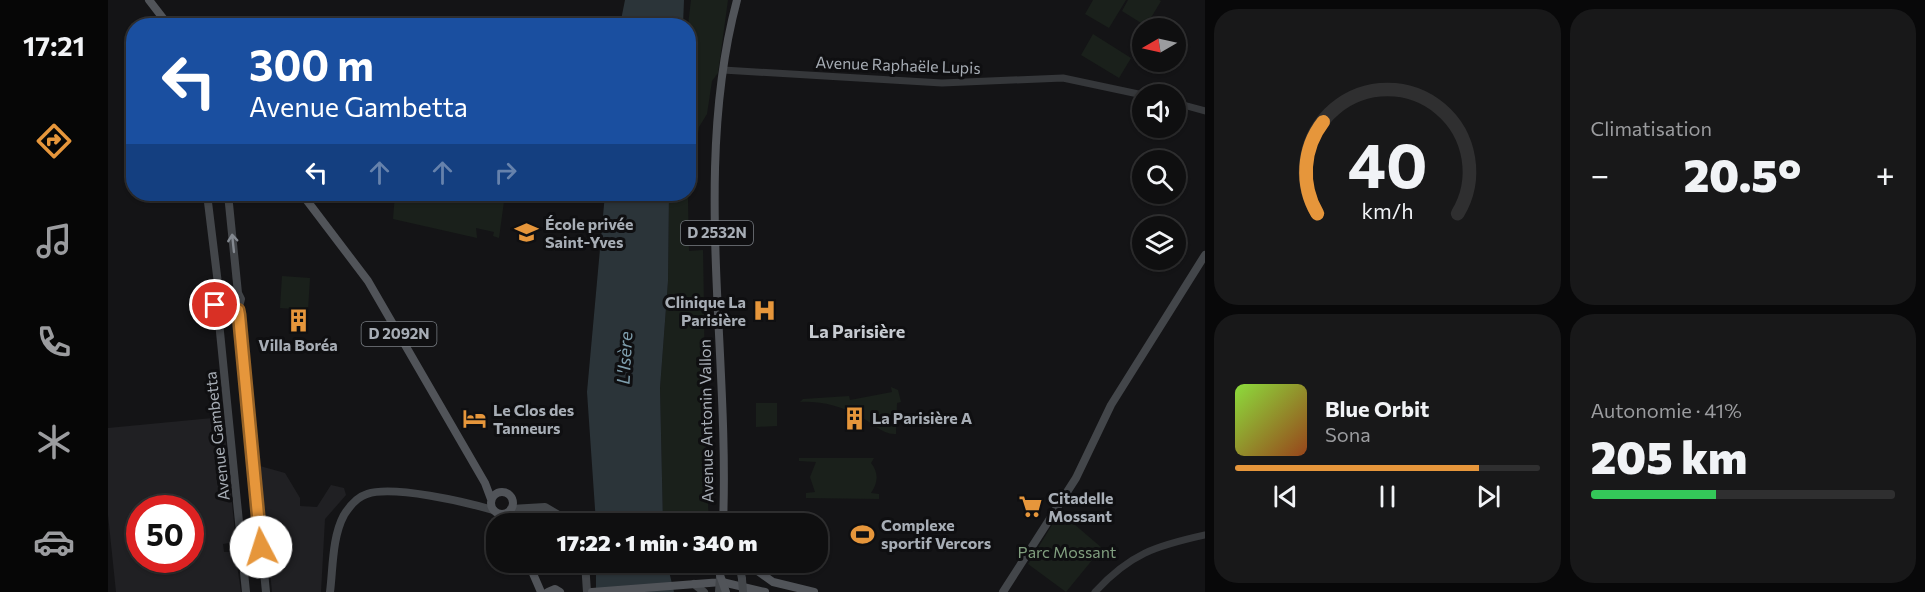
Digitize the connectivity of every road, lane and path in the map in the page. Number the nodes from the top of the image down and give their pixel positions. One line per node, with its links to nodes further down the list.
1 (149, 0): 3 (main road)
2 (736, 0): 4 (main road, D 2532N)
3 (163, 18)
4 (723, 70): 5 (street, Avenue Raphaële Lupis); 21 (main road, Avenue Antonin Vallon / D 2532N)
5 (1132, 93)
6 (1186, 106): 7 (street)
7 (1205, 111)
8 (208, 201): 12 (main road, Avenue Gambetta)
9 (229, 201): 13 (main road, Avenue Gambetta, one-way to 9)
10 (307, 201): 16 (main road, D 2092N)
11 (1205, 255): 43 (main road)
12 (219, 292): 13 (main road); 15 (main road, Avenue Gambetta)
13 (238, 293): 14 (main road, Avenue Gambetta)
14 (238, 310): 15 (main road); 30 (main road, Avenue Gambetta)
15 (221, 313): 29 (main road, Avenue Gambetta)
16 (494, 503): 17 (main road); 17 (main road); 18 (main road, D 2092N); 31 (main road)
17 (511, 507): 19 (main road, D 2092N); 20 (main road)
18 (501, 513)
19 (510, 513)
20 (555, 513)
21 (723, 513)
22 (1205, 535): 44 (street)
23 (534, 573): 32 (main road)
24 (586, 573): 34 (main road)
25 (719, 573): 28 (main road); 37 (main road); 38 (main road, bridge); 39 (main road, bridge); 41 (main road)
26 (741, 573): 40 (main road, bridge)
27 (760, 573): 42 (main road)
28 (694, 584): 35 (main road); 36 (main road)
29 (246, 592)
30 (266, 592)
31 (330, 592)
32 (546, 592): 33 (main road)
33 (561, 592)
34 (587, 592)
35 (592, 592)
36 (704, 592)
37 (710, 592)
38 (719, 592)
39 (726, 592)
40 (743, 592)
41 (765, 592)
42 (814, 592)
43 (1003, 592)
44 (1095, 592)

